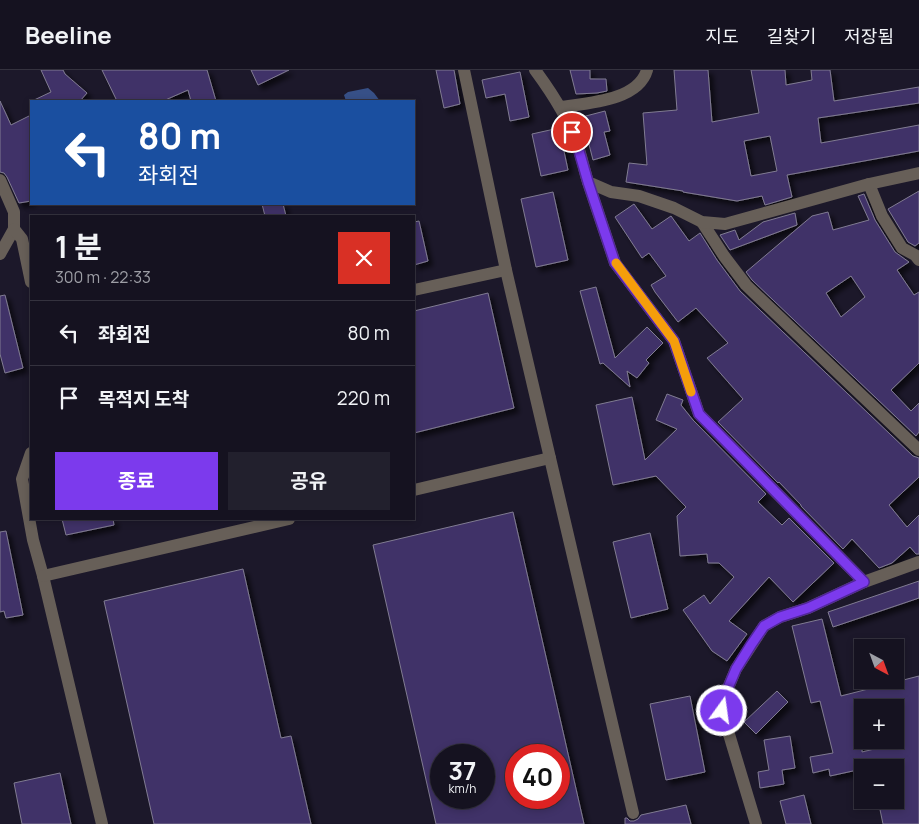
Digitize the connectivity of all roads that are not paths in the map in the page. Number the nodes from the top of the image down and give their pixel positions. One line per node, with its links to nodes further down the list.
1 (464, 70): 13 (street)
2 (534, 70): 4 (street)
3 (647, 70): 4 (street)
4 (561, 107): 7 (street)
5 (919, 173): 8 (street)
6 (0, 180): 10 (street)
7 (588, 182): 9 (street); 23 (street)
8 (869, 184): 9 (street); 12 (street)
9 (702, 222): 16 (street)
10 (14, 229): 11 (street); 14 (street)
11 (0, 254)
12 (919, 260)
13 (506, 270): 15 (street); 18 (street)
14 (30, 277)
15 (415, 290)
16 (919, 450)
17 (30, 456): 22 (street)
18 (550, 458): 19 (street); 24 (street)
19 (415, 490)
20 (285, 520): 22 (street)
21 (919, 562): 23 (street)
22 (42, 576): 25 (street)
23 (864, 582): 26 (street)
24 (632, 813)
25 (102, 824)
26 (756, 824)

